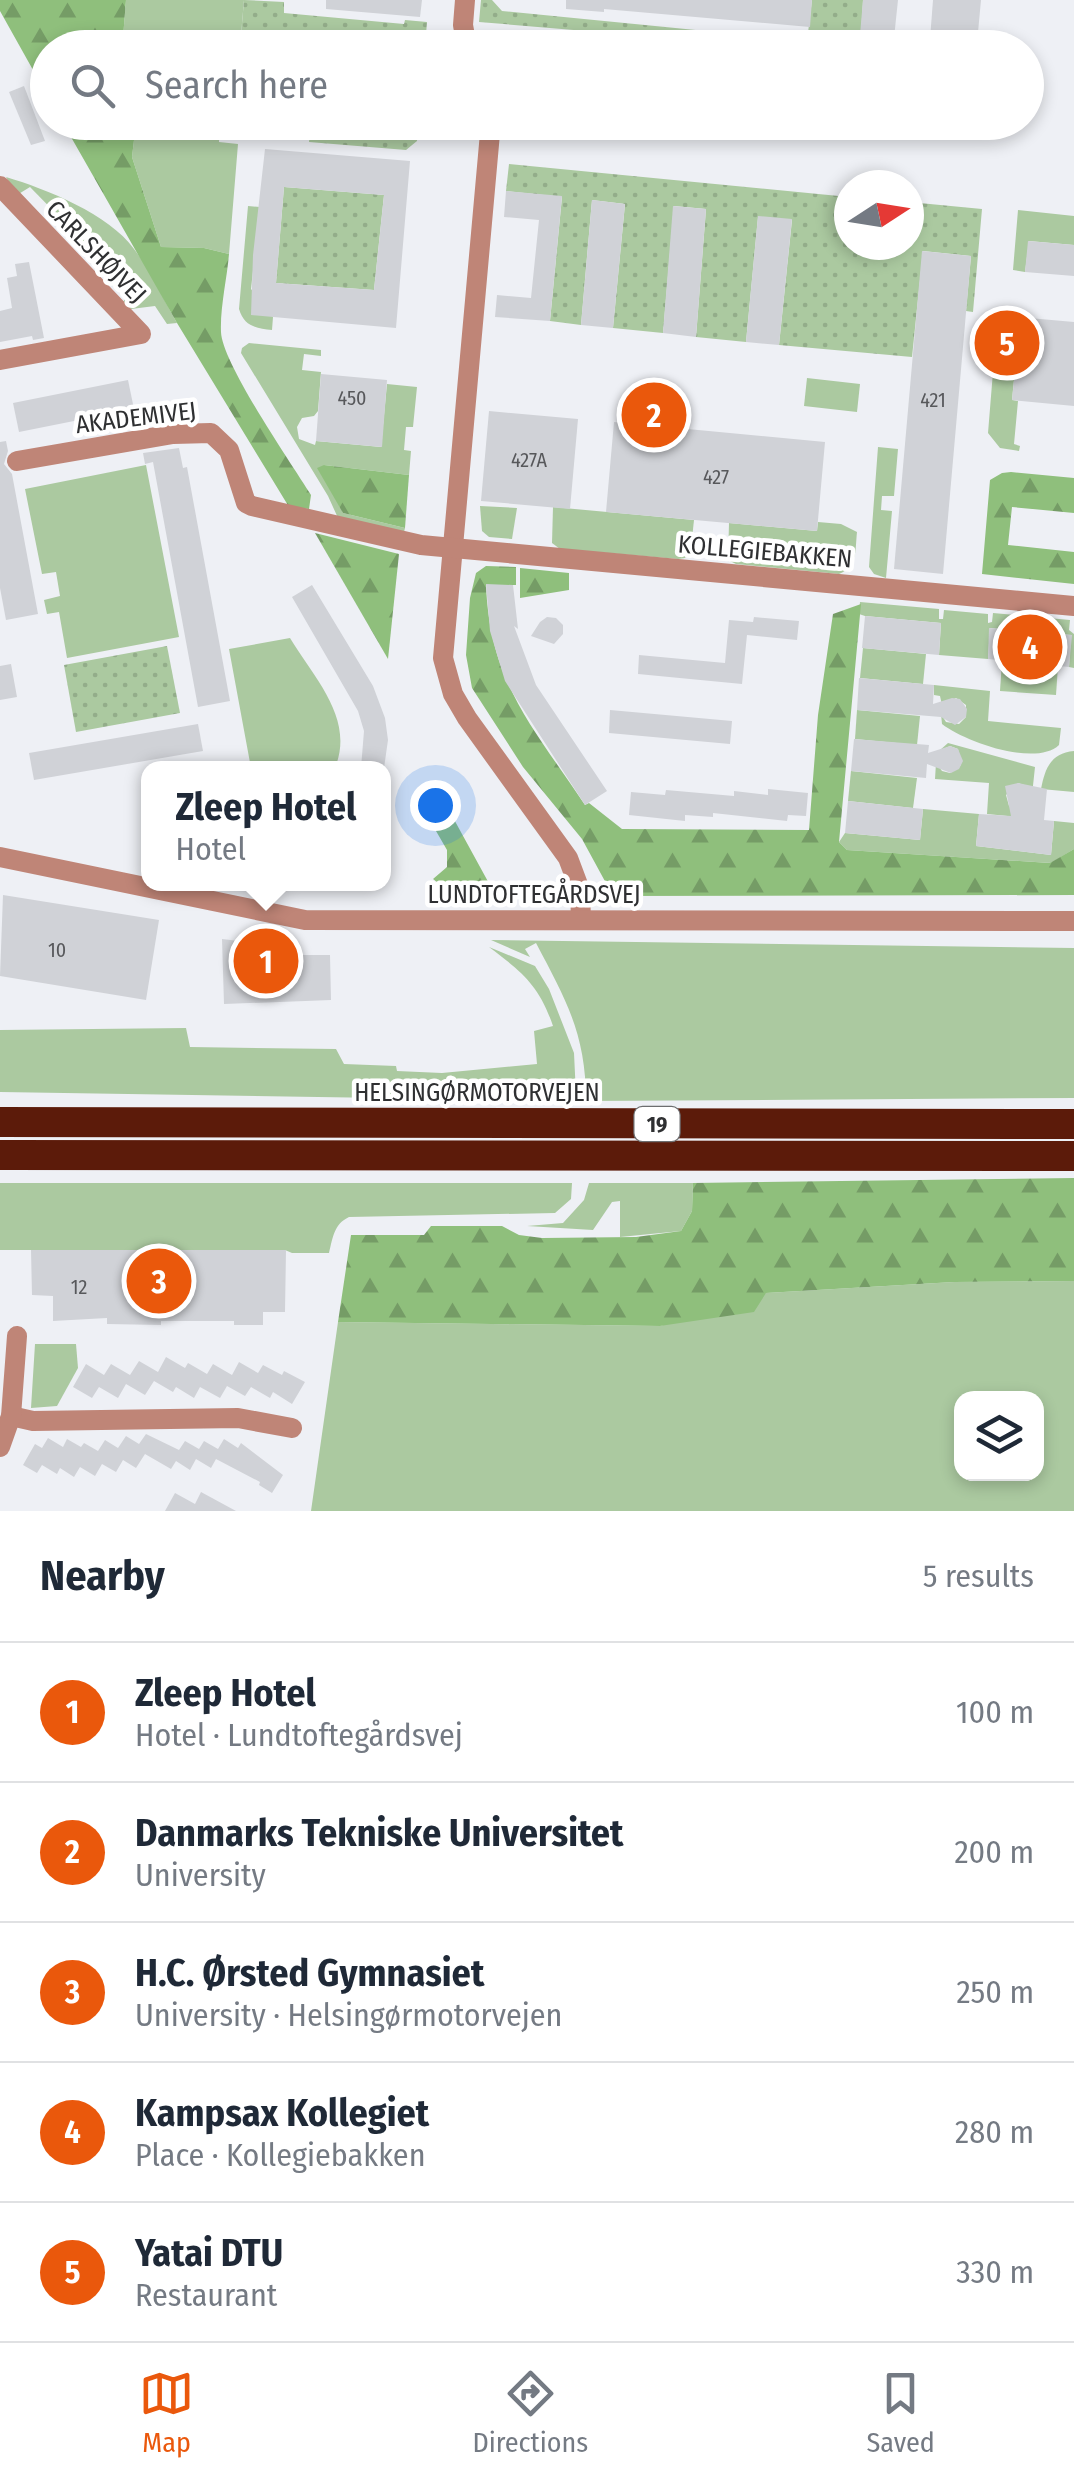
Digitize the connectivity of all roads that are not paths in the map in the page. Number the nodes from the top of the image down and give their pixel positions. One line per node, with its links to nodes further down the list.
1 (465, 0): 2 (street)
2 (464, 30)
3 (489, 140): 7 (street)
4 (0, 186): 5 (street, CARLSHØJVEJ)
5 (0, 360)
6 (17, 461): 7 (street, AKADEMIVEJ)
7 (452, 549): 8 (street, KOLLEGIEBAKKEN); 12 (street)
8 (1074, 606)
9 (0, 857): 10 (street, LUNDTOFTEGÅRDSVEJ)
10 (141, 886)
11 (165, 891): 12 (street, LUNDTOFTEGÅRDSVEJ)
12 (582, 920): 13 (street, LUNDTOFTEGÅRDSVEJ)
13 (1074, 921)
14 (0, 1104): 16 (highway)
15 (0, 1122): 16 (highway, HELSINGØRMOTORVEJEN / 19)
16 (239, 1123): 17 (highway, HELSINGØRMOTORVEJEN / 19)
17 (1074, 1124)
18 (0, 1156): 19 (highway, 19)
19 (126, 1156): 20 (highway, 19); 21 (highway)
20 (1074, 1156)
21 (0, 1168)
22 (17, 1336): 23 (street)
23 (11, 1416): 24 (street); 25 (street)
24 (292, 1428)
25 (0, 1447)

